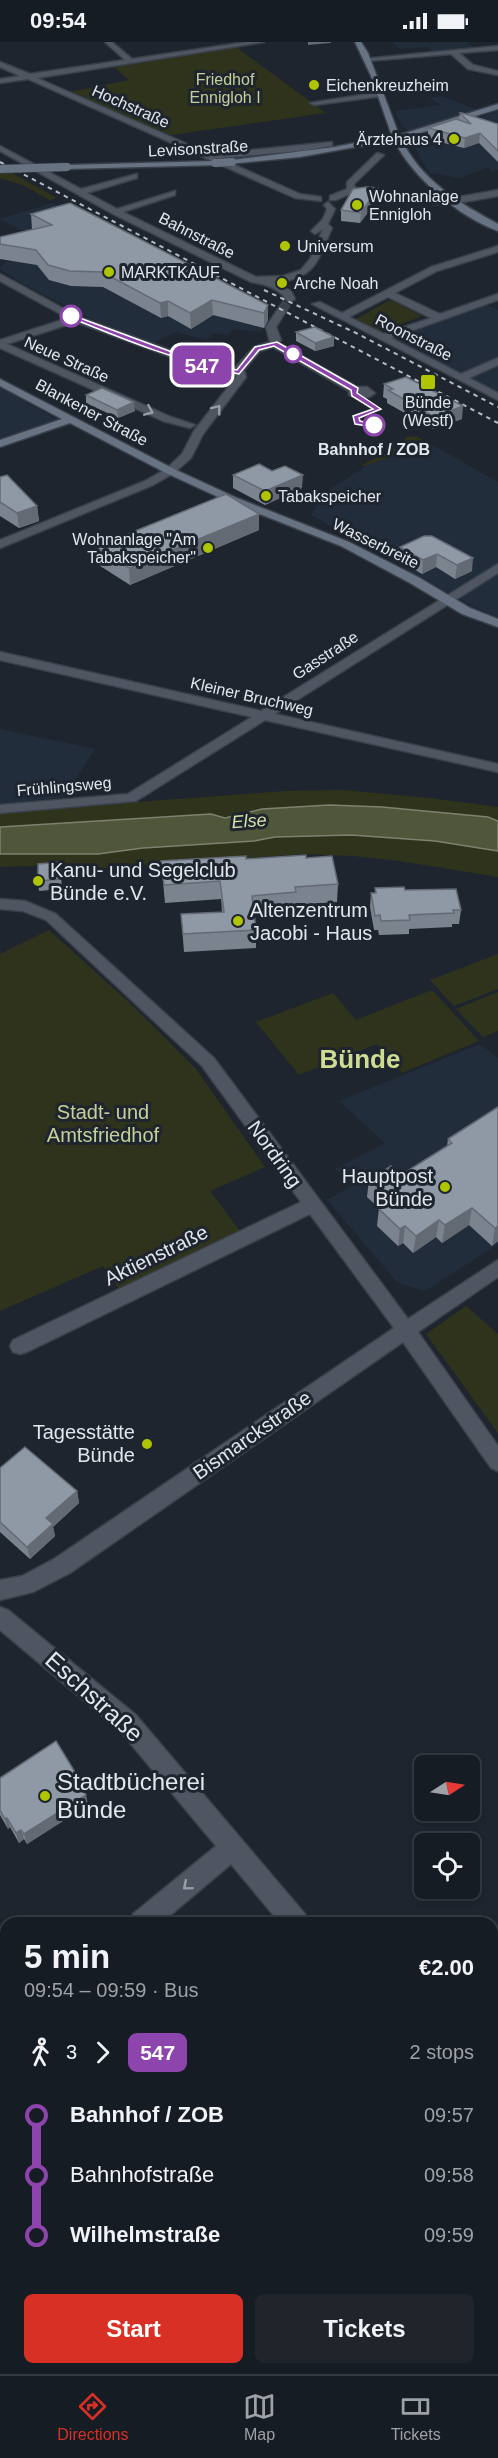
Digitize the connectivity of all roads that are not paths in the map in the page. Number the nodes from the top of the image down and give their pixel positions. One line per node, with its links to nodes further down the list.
1 (108, 42): 8 (street)
2 (261, 42): 4 (street)
3 (358, 42): 7 (main road)
4 (242, 43): 8 (street)
5 (498, 48): 6 (street)
6 (453, 52): 7 (street); 10 (street)
7 (367, 59): 13 (main road)
8 (131, 62): 11 (street)
9 (0, 64): 11 (street, Hochstraße)
10 (498, 73)
11 (28, 77): 12 (street); 22 (street, Hochstraße)
12 (0, 81)
13 (380, 94): 14 (street); 18 (main road)
14 (314, 103)
15 (498, 106): 16 (main road, Levisonstraße)
16 (465, 119): 17 (street); 18 (main road, Levisonstraße)
17 (475, 122)
18 (396, 139): 22 (main road, Levisonstraße, bridge); 29 (main road)
19 (329, 144): 22 (street)
20 (0, 148): 26 (street, Bahnstraße)
21 (380, 155): 25 (street)
22 (212, 160): 23 (main road, Levisonstraße, bridge); 30 (street, Hochstraße)
23 (0, 168)
24 (134, 176): 26 (street)
25 (351, 190): 29 (street); 30 (street)
26 (81, 192): 31 (street, Bahnstraße)
27 (172, 193): 31 (street, Bahnstraße)
28 (498, 193): 29 (street)
29 (453, 201): 33 (main road)
30 (330, 202): 32 (street)
31 (116, 212): 41 (street, Bahnstraße)
32 (323, 225): 34 (street); 39 (street)
33 (498, 228)
34 (310, 242)
35 (498, 249): 38 (street)
36 (498, 255): 38 (street)
37 (302, 260): 39 (street)
38 (459, 262): 42 (street)
39 (301, 271): 41 (street)
40 (1, 279): 49 (street)
41 (265, 282): 44 (street, Bahnstraße)
42 (389, 294): 47 (street); 48 (street)
43 (498, 297): 48 (street)
44 (290, 299)
45 (317, 304): 47 (street, Roonstraße)
46 (281, 311): 52 (street)
47 (342, 317): 50 (street, Roonstraße)
48 (438, 317): 50 (street)
49 (76, 319): 51 (street); 54 (street)
50 (383, 338): 55 (street, Roonstraße)
51 (0, 343): 60 (street, Neue Straße, one-way to 60)
52 (274, 344): 54 (street); 57 (street)
53 (498, 361): 55 (street)
54 (239, 372): 60 (street); 62 (street, one-way to 54)
55 (460, 378): 58 (street, Roonstraße)
56 (0, 382): 59 (main road, Blankener Straße)
57 (355, 390)
58 (498, 397)
59 (68, 420): 61 (main road); 62 (main road, Blankener Straße)
60 (190, 425): 62 (street)
61 (0, 444)
62 (170, 471): 63 (street); 65 (main road, Wasserbreite)
63 (0, 544)
64 (498, 568): 65 (street, Gasstraße)
65 (448, 600): 66 (main road, Wasserbreite); 68 (street, Gasstraße)
66 (498, 623)
67 (0, 656): 68 (street, Kleiner Bruchweg)
68 (263, 716): 69 (street, Kleiner Bruchweg); 70 (street, Gasstraße)
69 (498, 768)
70 (131, 798): 71 (street, Frühlingsweg)
71 (0, 809)
72 (0, 904): 73 (street, Nordring)
73 (312, 1205): 75 (street, Nordring); 76 (street, Aktienstraße)
74 (498, 1267): 75 (street, Bismarckstraße)
75 (405, 1329): 77 (street, Nordring); 78 (street, Bismarckstraße)
76 (20, 1346)
77 (498, 1462)
78 (0, 1590)
79 (0, 1617): 80 (street, Eschstraße)
80 (232, 1848): 81 (street, one-way to 81); 82 (street, Eschstraße)
81 (149, 1917)
82 (291, 1917)

